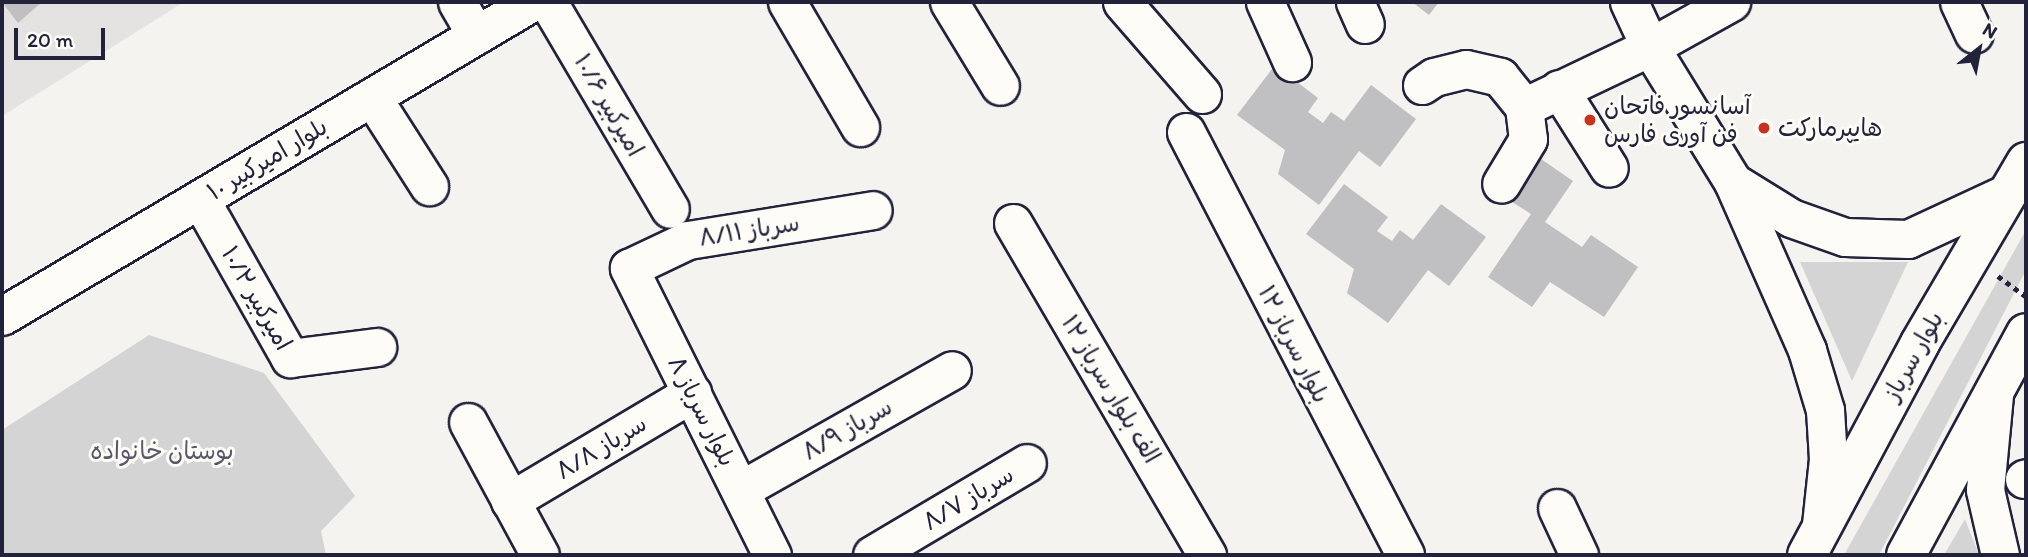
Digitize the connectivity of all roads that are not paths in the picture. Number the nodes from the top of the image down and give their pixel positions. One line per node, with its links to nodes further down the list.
1 (457, 2): 10 (street)
2 (532, 2): 10 (street, ۱۰ بلوار امیرکبیر)
3 (548, 2): 28 (street, ۱۰/۶ امیرکبیر)
4 (787, 2): 19 (street)
5 (949, 2): 14 (street)
6 (1122, 2): 16 (street)
7 (1265, 2): 12 (street)
8 (1629, 2): 11 (street)
9 (1731, 2): 11 (street)
10 (476, 35): 17 (street, ۱۰ بلوار امیرکبیر)
11 (1650, 47): 15 (street); 23 (street)
12 (1292, 62)
13 (1422, 85): 18 (street)
14 (1000, 86)
15 (1559, 89): 18 (street); 22 (street)
16 (1202, 94)
17 (372, 97): 25 (street); 27 (street, ۱۰ بلوار امیرکبیر)
18 (1524, 107): 24 (street)
19 (860, 127)
20 (1186, 132): 48 (street, ۱۲ بلوار سرباز)
21 (2026, 162): 26 (main road, بلوار سرباز)
22 (1609, 168)
23 (1733, 181): 26 (street); 43 (street)
24 (1501, 184)
25 (429, 186)
26 (2003, 195): 43 (main road, بلوار سرباز)
27 (200, 199): 32 (street, ۱۰ بلوار امیرکبیر); 34 (street, ۱۰/۲ امیرکبیر)
28 (670, 209)
29 (873, 210): 31 (street, ۸/۱۱ سرباز)
30 (1013, 223): 47 (street, ۱۲ الف بلوار سرباز)
31 (629, 268): 36 (street, ۸ بلوار سرباز)
32 (4, 307)
33 (2026, 333): 37 (main road)
34 (377, 347)
35 (952, 370): 40 (street, ۸/۹ سرباز)
36 (692, 393): 40 (street, ۸ بلوار سرباز); 41 (street, ۸/۸ سرباز)
37 (1994, 395): 50 (main road); 51 (street)
38 (467, 422): 41 (street)
39 (1027, 463): 44 (street, ۸/۷ سرباز)
40 (742, 489): 46 (street, ۸ بلوار سرباز)
41 (510, 500): 45 (street)
42 (1557, 509): 49 (street)
43 (1814, 540)
44 (893, 550)
45 (540, 555)
46 (772, 555)
47 (1207, 555)
48 (1405, 555)
49 (1579, 555)
50 (1906, 555)
51 (2000, 555)

